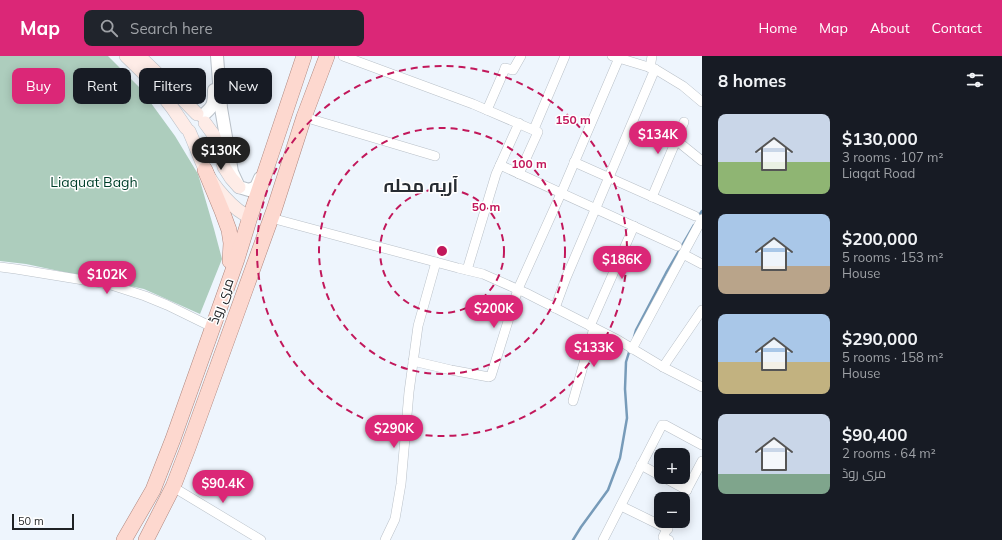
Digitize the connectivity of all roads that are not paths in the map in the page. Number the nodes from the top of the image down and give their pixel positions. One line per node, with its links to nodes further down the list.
1 (126, 56): 20 (main road)
2 (139, 56): 17 (main road)
3 (210, 56): 17 (street)
4 (217, 56): 14 (street)
5 (304, 56): 23 (main road, مری روڈ)
6 (328, 56): 16 (main road, مری روڈ)
7 (343, 56): 15 (street)
8 (521, 56): 15 (street)
9 (565, 56): 21 (street)
10 (652, 56): 12 (street)
11 (614, 57): 12 (street); 26 (street)
12 (653, 69): 13 (street); 30 (street)
13 (702, 102)
14 (221, 108): 17 (street); 31 (street)
15 (488, 110): 19 (street)
16 (304, 117): 24 (street); 36 (main road, مری روڈ)
17 (202, 119): 20 (main road); 31 (main road)
18 (684, 122): 22 (street)
19 (518, 123): 21 (street); 27 (street)
20 (188, 129): 28 (main road)
21 (532, 129): 29 (street)
22 (676, 140): 25 (street); 33 (street)
23 (274, 146): 31 (street); 35 (main road, مری روڈ)
24 (435, 156)
25 (702, 161)
26 (574, 162): 30 (street); 32 (street)
27 (500, 165): 29 (street); 44 (street)
28 (205, 170): 35 (main road); 45 (main road)
29 (519, 174): 32 (street)
30 (609, 177): 33 (street); 34 (street)
31 (239, 187)
32 (561, 193): 34 (street); 46 (street)
33 (652, 197): 37 (street)
34 (595, 209): 38 (street); 47 (street)
35 (250, 217): 45 (main road, مری روڈ)
36 (271, 218): 41 (street); 61 (main road, مری روڈ)
37 (698, 218): 40 (street)
38 (634, 226): 39 (street); 50 (street)
39 (678, 246)
40 (683, 254): 42 (street); 51 (street)
41 (436, 262): 44 (street); 52 (street)
42 (702, 264)
43 (0, 267): 49 (street)
44 (467, 270): 46 (street)
45 (229, 280): 49 (main road, مری روڈ)
46 (518, 289): 47 (street); 52 (street)
47 (555, 308): 50 (street)
48 (702, 310): 53 (street)
49 (212, 327): 66 (main road, مری روڈ)
50 (592, 327): 51 (street); 55 (street)
51 (632, 349): 53 (street)
52 (413, 361): 69 (street)
53 (663, 367): 54 (street)
54 (702, 387)
55 (573, 402)
56 (702, 445): 58 (street)
57 (702, 461): 62 (street)
58 (641, 465): 59 (street); 63 (street)
59 (654, 472)
60 (676, 484): 62 (street)
61 (173, 487): 67 (main road, مری روڈ); 68 (street)
62 (687, 490)
63 (621, 506): 64 (street); 70 (street)
64 (654, 519)
65 (668, 528): 71 (street)
66 (124, 538)
67 (146, 540)
68 (261, 540)
69 (385, 540)
70 (603, 540)
71 (670, 540)

